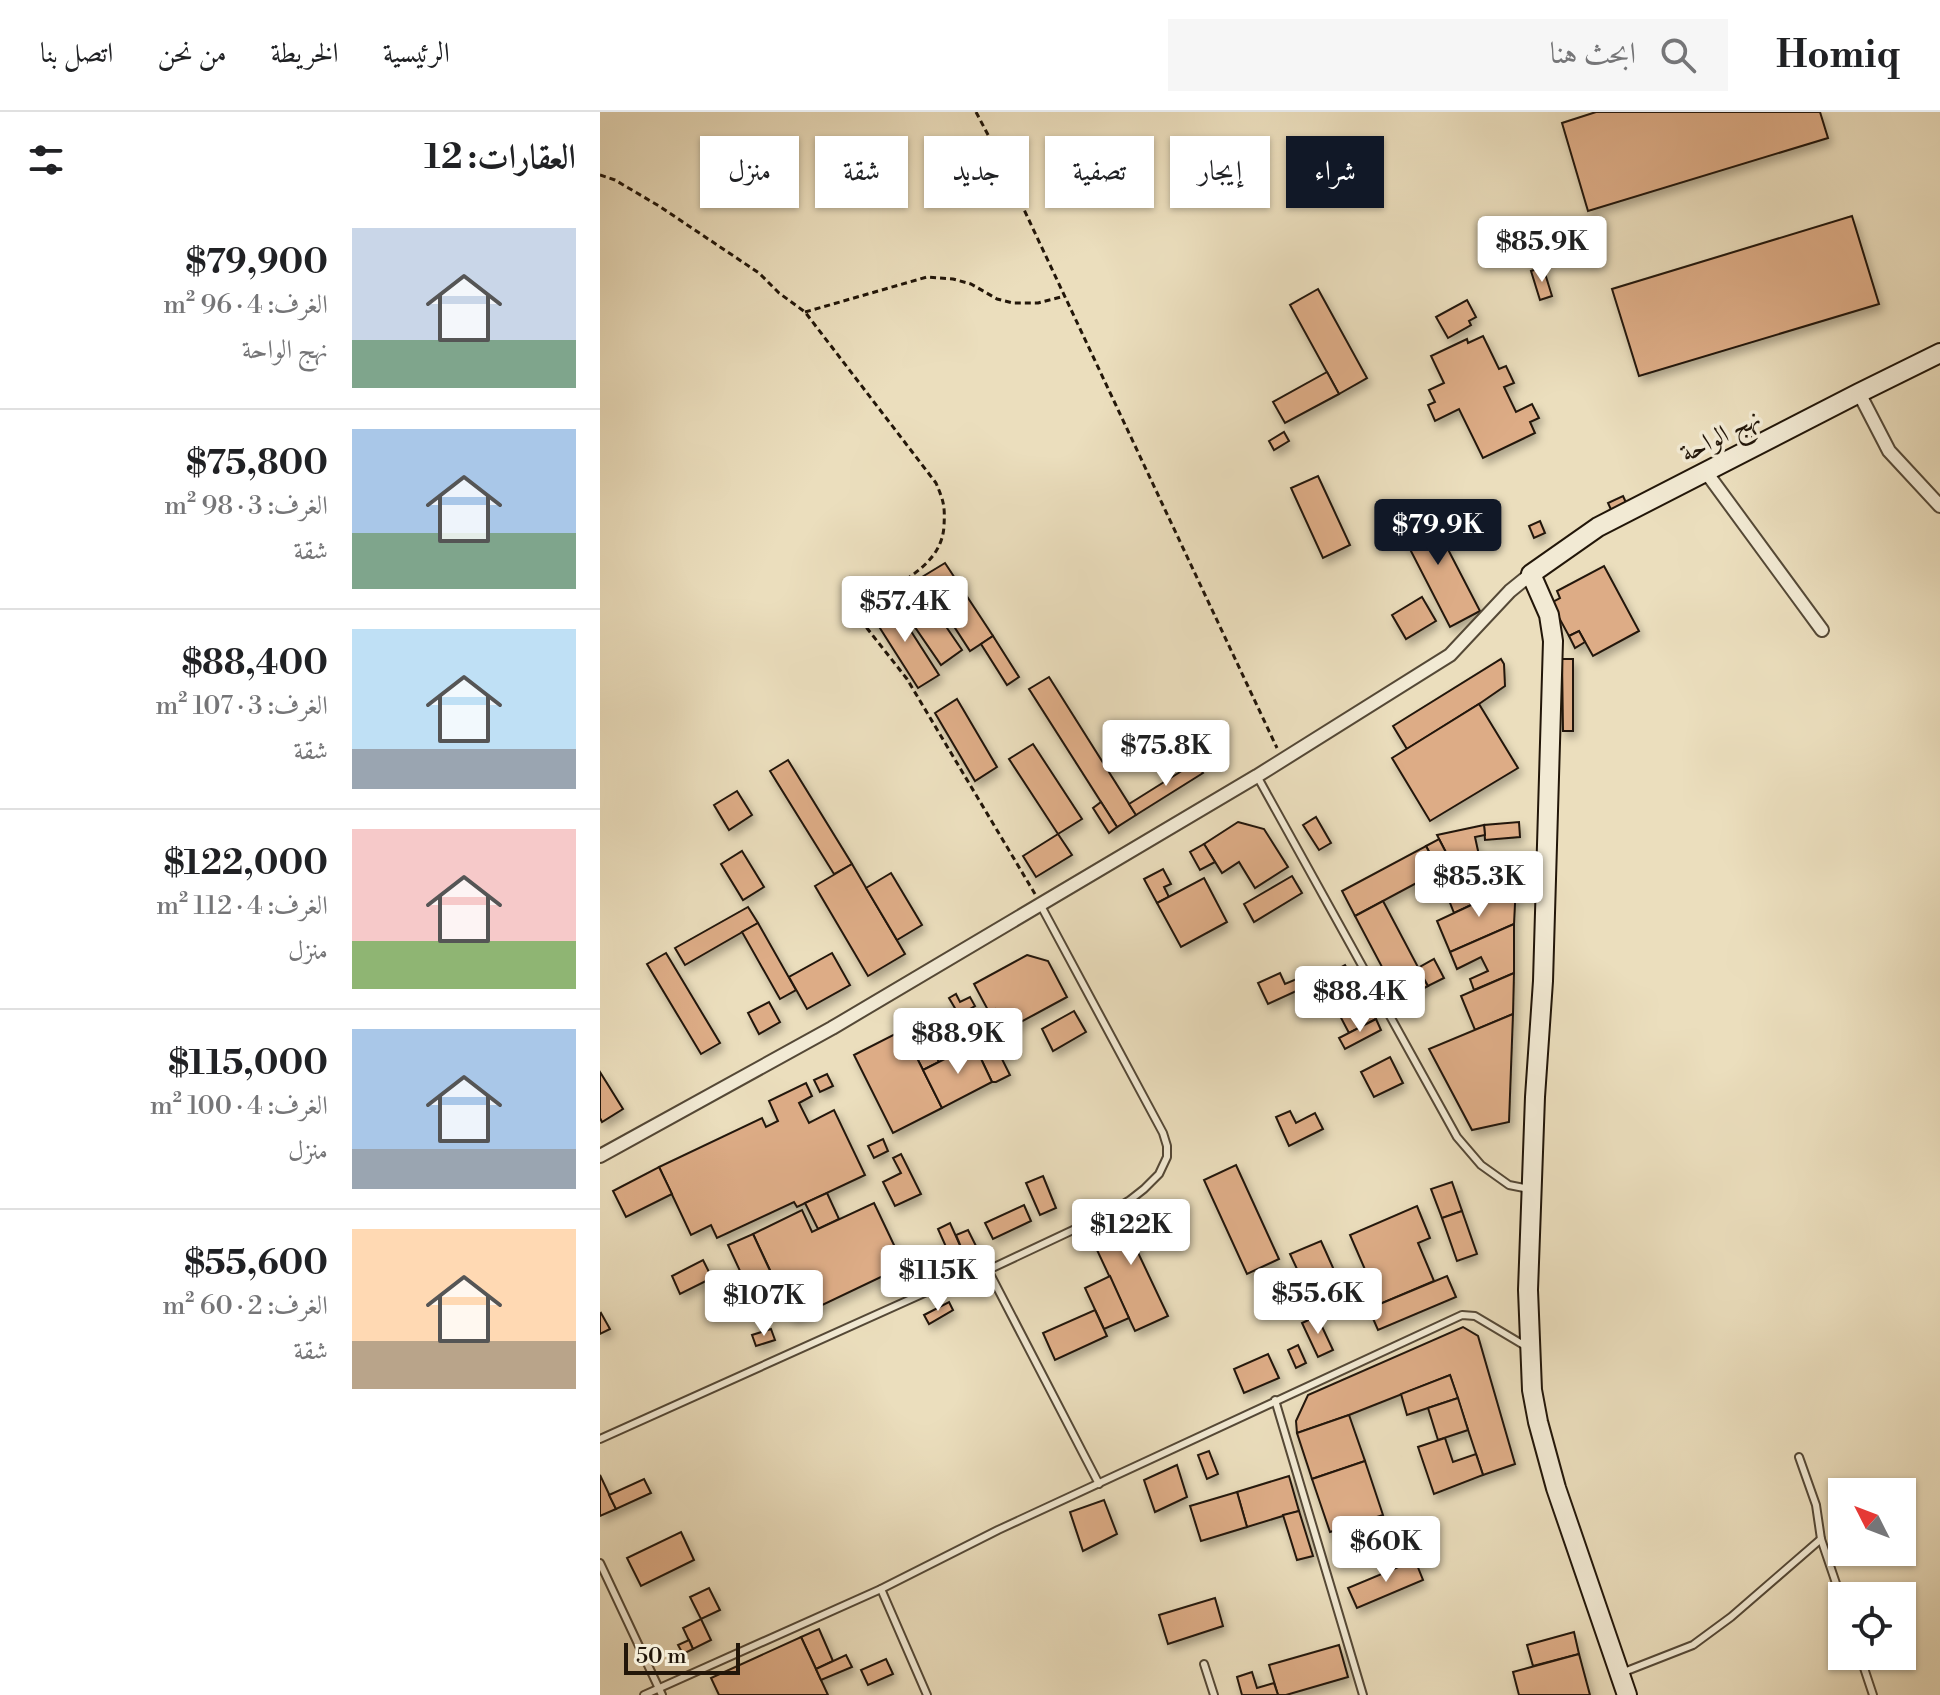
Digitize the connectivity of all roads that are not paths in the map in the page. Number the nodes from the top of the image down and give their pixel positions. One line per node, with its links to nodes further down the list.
1 (1940, 353): 2 (street, نهج الواحة)
2 (1859, 393): 3 (street, نهج الواحة); 4 (street)
3 (1706, 472): 5 (street, نهج الواحة); 6 (street)
4 (1940, 506)
5 (1531, 574): 7 (street); 10 (street)
6 (1822, 630)
7 (1257, 776): 8 (street); 10 (lane)
8 (1040, 904): 9 (street); 11 (lane)
9 (600, 1156)
10 (1532, 1189): 12 (street)
11 (988, 1270): 14 (lane); 16 (lane)
12 (1531, 1349): 13 (lane); 23 (street)
13 (1275, 1400): 16 (lane); 28 (lane)
14 (600, 1439)
15 (1799, 1457): 17 (lane)
16 (1099, 1484): 20 (lane)
17 (1821, 1539): 19 (lane); 23 (lane)
18 (600, 1563): 24 (lane)
19 (1836, 1582)
20 (881, 1589): 24 (lane); 26 (lane)
21 (1204, 1664): 27 (lane)
22 (1865, 1670): 30 (lane)
23 (1621, 1673): 29 (street)
24 (660, 1692): 25 (lane)
25 (644, 1695)
26 (927, 1695)
27 (1214, 1695)
28 (1363, 1695)
29 (1627, 1695)
30 (1873, 1695)

